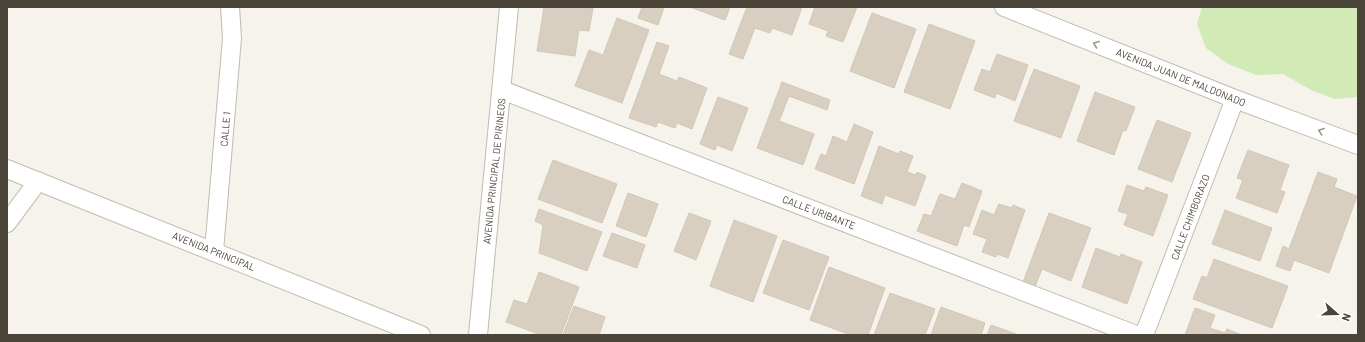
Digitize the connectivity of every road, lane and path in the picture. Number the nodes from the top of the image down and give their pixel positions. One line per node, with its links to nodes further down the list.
1 (230, 7): 10 (street, CALLE 1)
2 (509, 7): 4 (street, AVENIDA PRINCIPAL DE PIRINEOS)
3 (1004, 7): 5 (street, AVENIDA JUAN DE MALDONADO, one-way to 3)
4 (502, 90): 12 (street, AVENIDA PRINCIPAL DE PIRINEOS); 13 (street, CALLE URIBANTE)
5 (1235, 99): 6 (street, AVENIDA JUAN DE MALDONADO, one-way to 5); 14 (street, CALLE CHIMBORAZO)
6 (1358, 145)
7 (7, 169): 8 (street, AVENIDA PRINCIPAL)
8 (38, 181): 9 (street); 10 (street, AVENIDA PRINCIPAL)
9 (7, 223)
10 (214, 251): 11 (street, AVENIDA PRINCIPAL)
11 (420, 335)
12 (478, 335)
13 (1136, 335)
14 (1144, 335)

